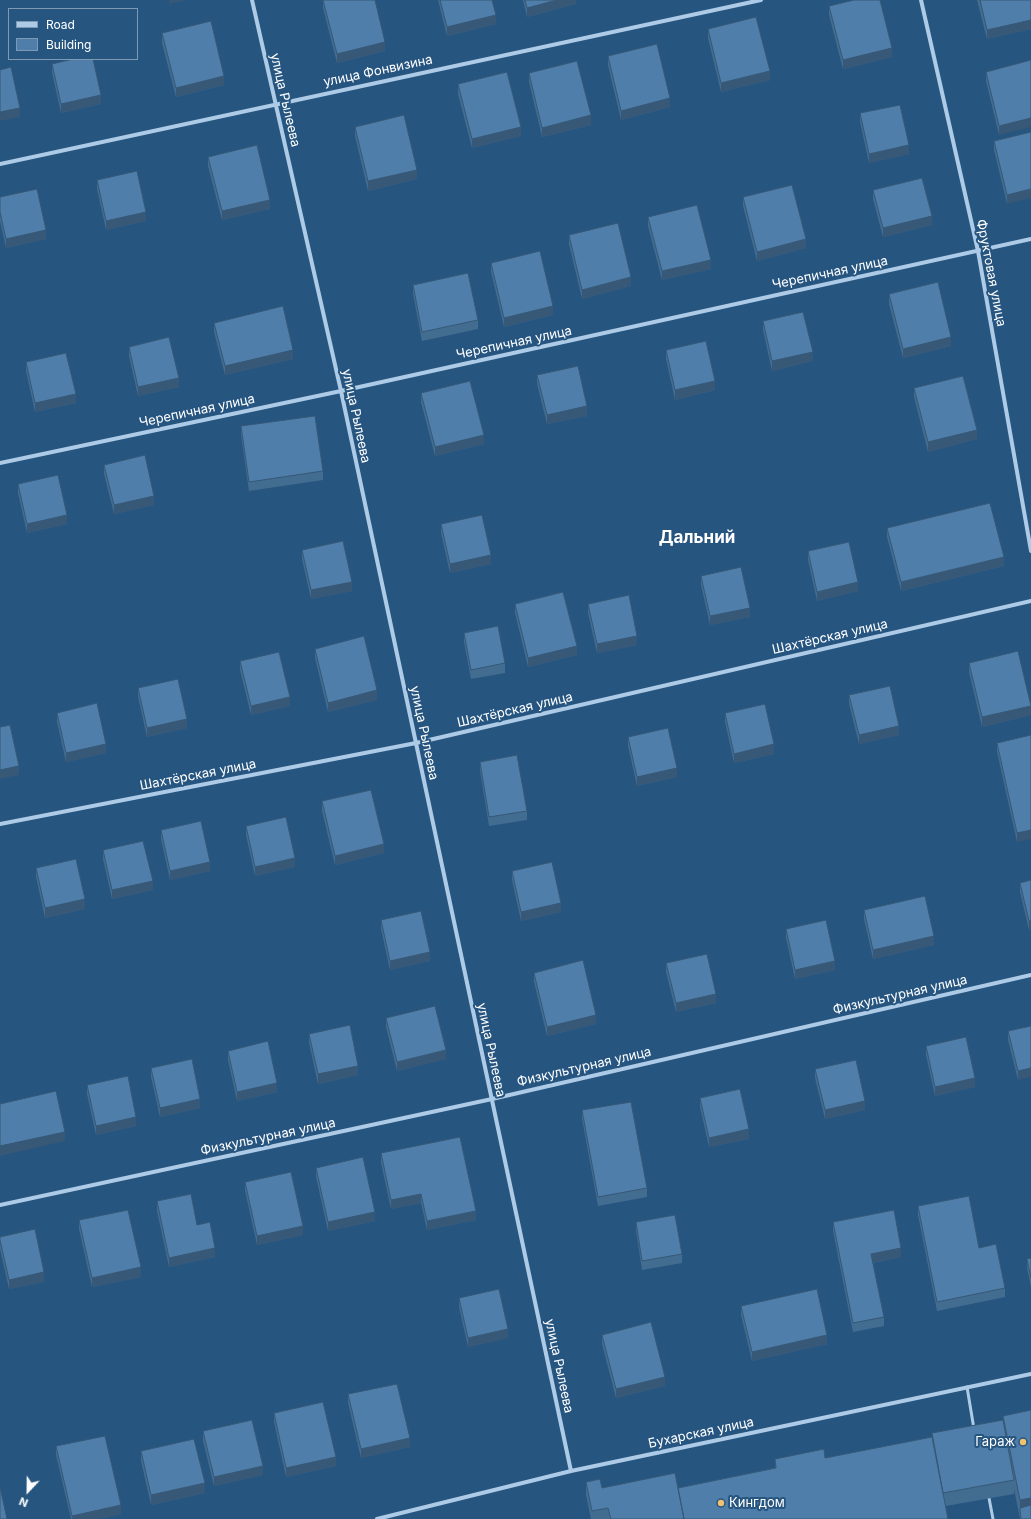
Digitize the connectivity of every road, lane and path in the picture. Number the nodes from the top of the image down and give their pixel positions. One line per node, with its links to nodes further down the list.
1 (252, 0): 4 (street, улица Рылеева)
2 (761, 0): 4 (street, улица Фонвизина)
3 (921, 0): 7 (street, Фруктовая улица)
4 (276, 103): 5 (street, улица Фонвизина); 8 (street, улица Рылеева)
5 (0, 164)
6 (1031, 239): 7 (street, Черепичная улица)
7 (978, 251): 8 (street, Черепичная улица); 10 (street, Фруктовая улица)
8 (341, 391): 9 (street, Черепичная улица); 12 (street, улица Рылеева)
9 (0, 463)
10 (1031, 551)
11 (1031, 601): 12 (street, Шахтёрская улица)
12 (416, 743): 13 (street, Шахтёрская улица); 15 (street, улица Рылеева)
13 (0, 824)
14 (1031, 975): 15 (street, Физкультурная улица)
15 (492, 1099): 16 (street, Физкультурная улица); 20 (street, улица Рылеева)
16 (0, 1205)
17 (1031, 1374): 18 (street, Бухарская улица)
18 (967, 1387): 19 (lane); 20 (street, Бухарская улица)
19 (975, 1431)
20 (571, 1471): 22 (street, Бухарская улица)
21 (989, 1498): 23 (lane)
22 (377, 1519)
23 (992, 1519)

